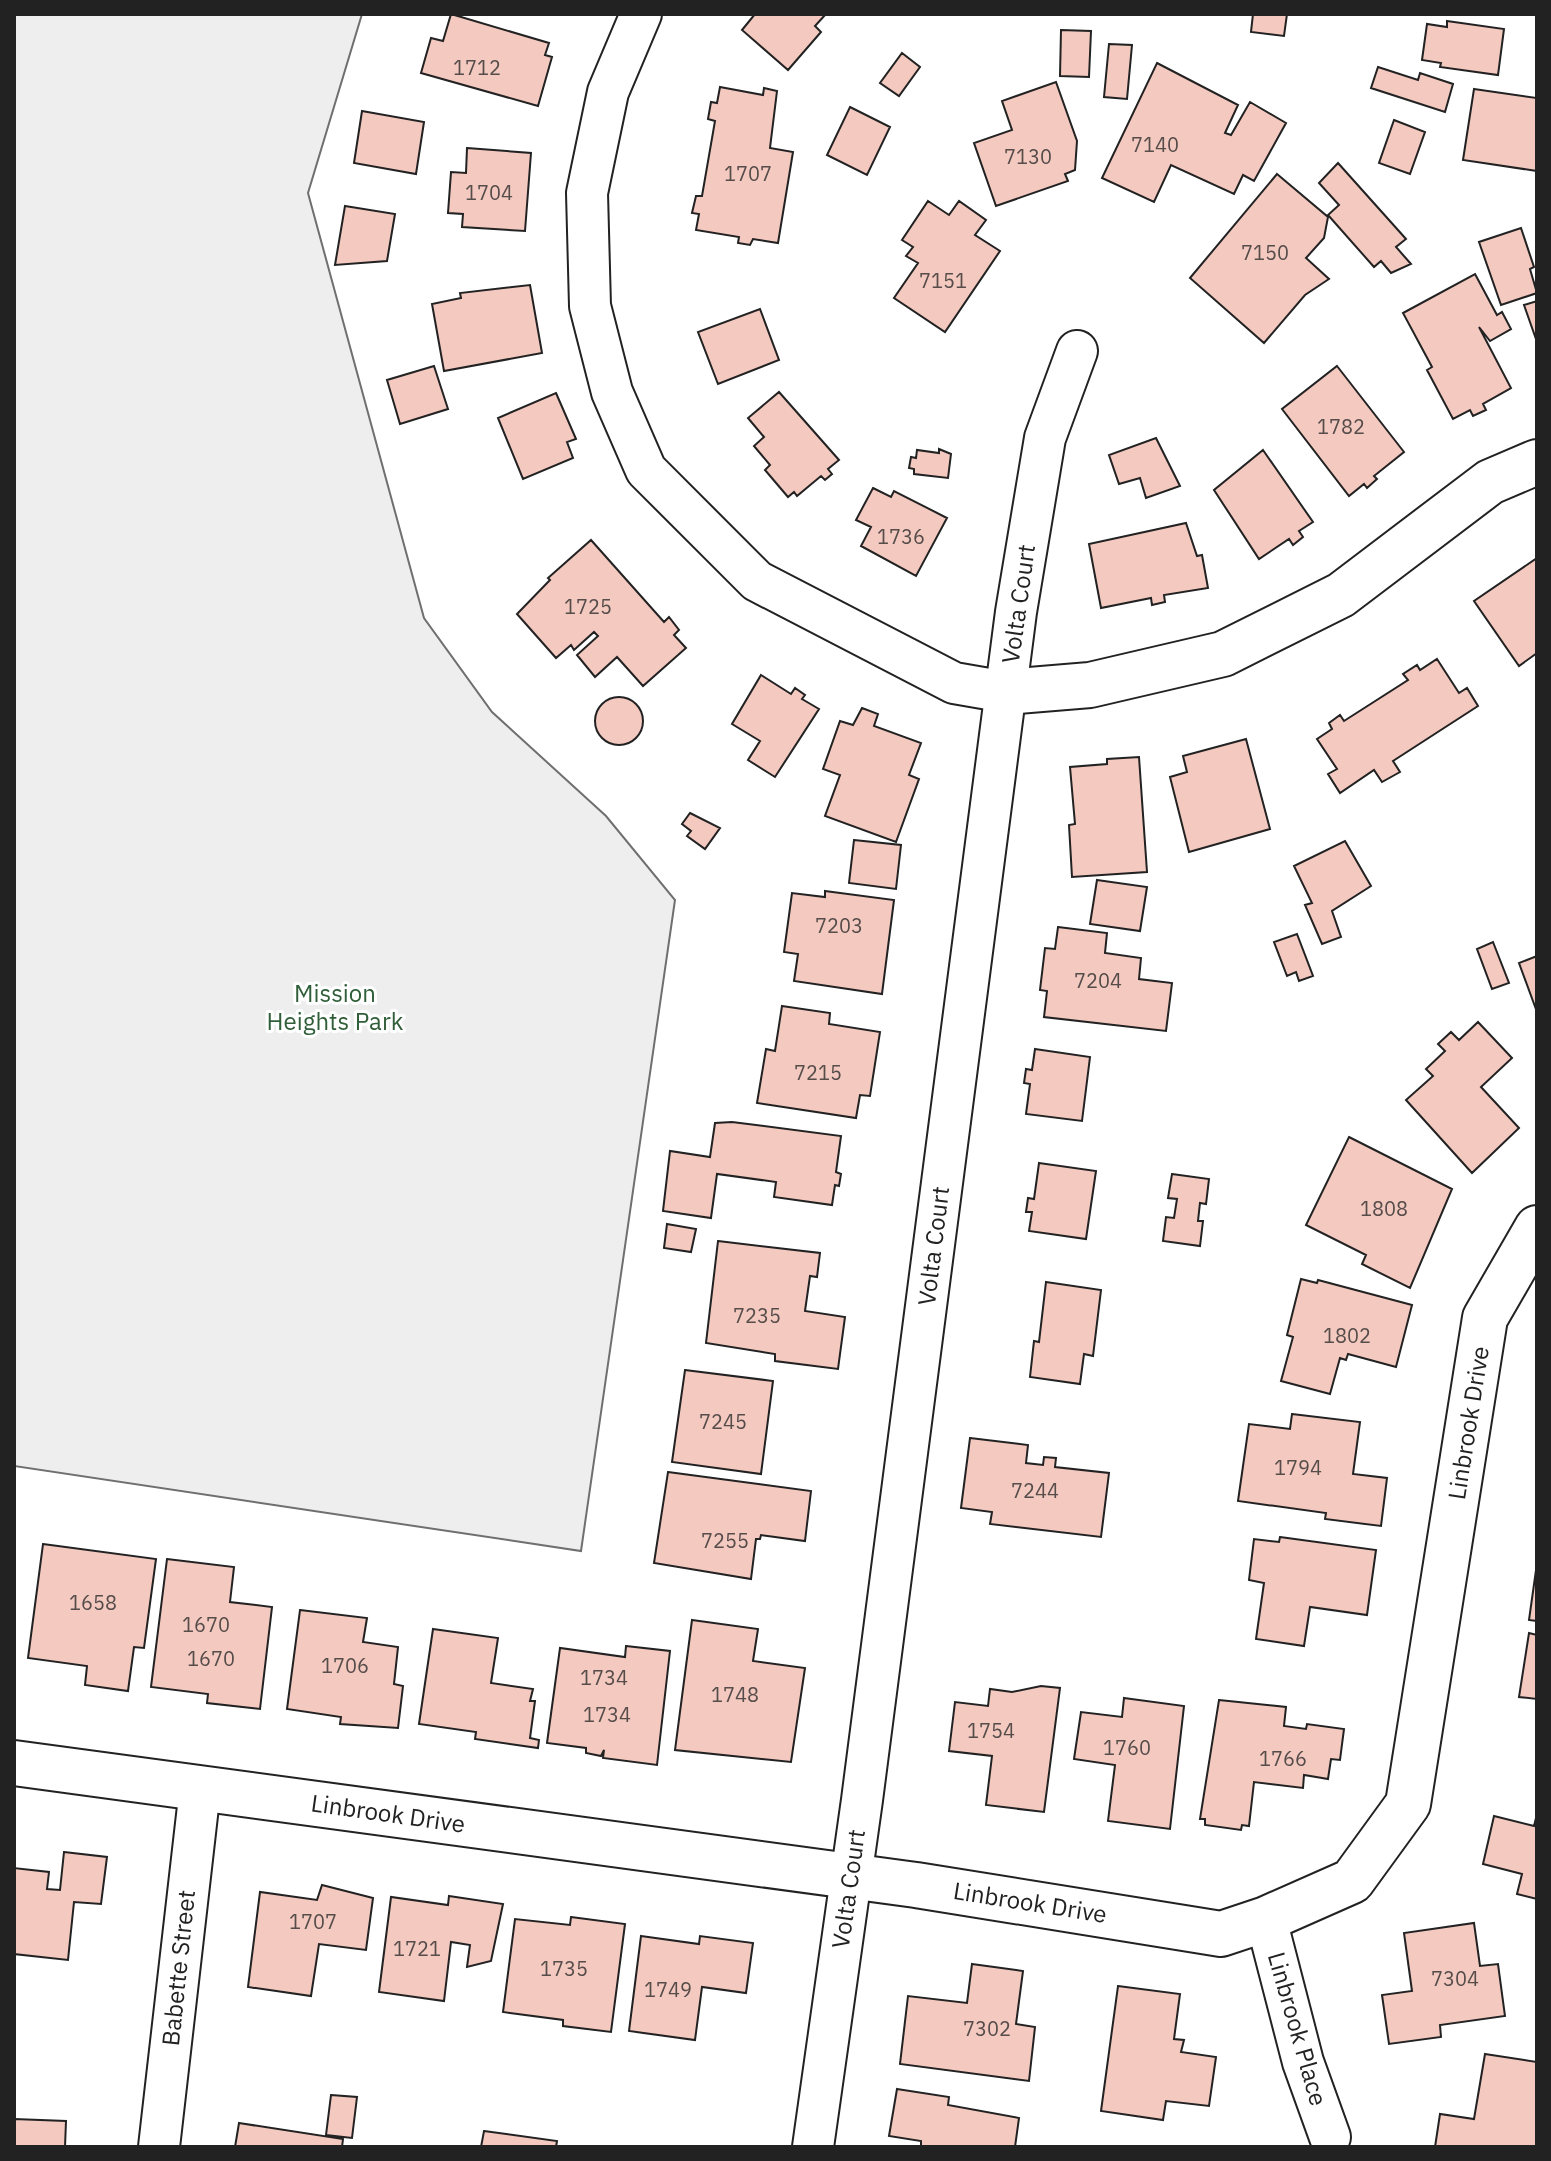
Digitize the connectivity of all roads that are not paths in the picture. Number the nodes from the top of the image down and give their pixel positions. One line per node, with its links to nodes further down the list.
1 (641, 14): 4 (street)
2 (1077, 351): 4 (street, Volta Court)
3 (1537, 462): 4 (street)
4 (1006, 692): 8 (street, Volta Court)
5 (1537, 1228): 9 (street, Linbrook Drive)
6 (14, 1763): 7 (street, Linbrook Drive)
7 (200, 1789): 8 (street, Linbrook Drive); 11 (street, Babette Street)
8 (851, 1876): 9 (street, Linbrook Drive); 12 (street, Volta Court)
9 (1266, 1919): 10 (street, Linbrook Place)
10 (1330, 2137)
11 (159, 2147)
12 (813, 2147)

